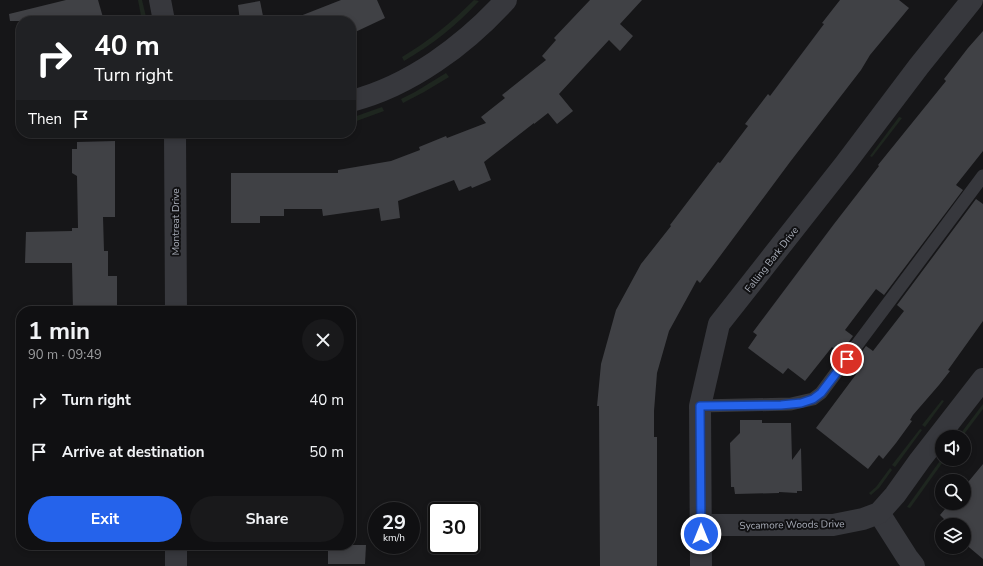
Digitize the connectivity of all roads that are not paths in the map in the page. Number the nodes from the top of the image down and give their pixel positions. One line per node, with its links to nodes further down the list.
1 (160, 0): 4 (street)
2 (506, 0): 5 (street)
3 (972, 0): 10 (street, Falling Bark Drive)
4 (163, 16)
5 (356, 99)
6 (175, 138): 8 (street, Montreat Drive)
7 (983, 176): 10 (lane)
8 (176, 306)
9 (983, 379): 11 (street, Sycamore Woods Drive)
10 (700, 406): 12 (street, Falling Bark Drive)
11 (879, 513): 12 (street, Sycamore Woods Drive); 16 (street)
12 (701, 525): 15 (street, Falling Bark Drive)
13 (176, 550): 14 (street)
14 (176, 566)
15 (701, 566)
16 (914, 566)

